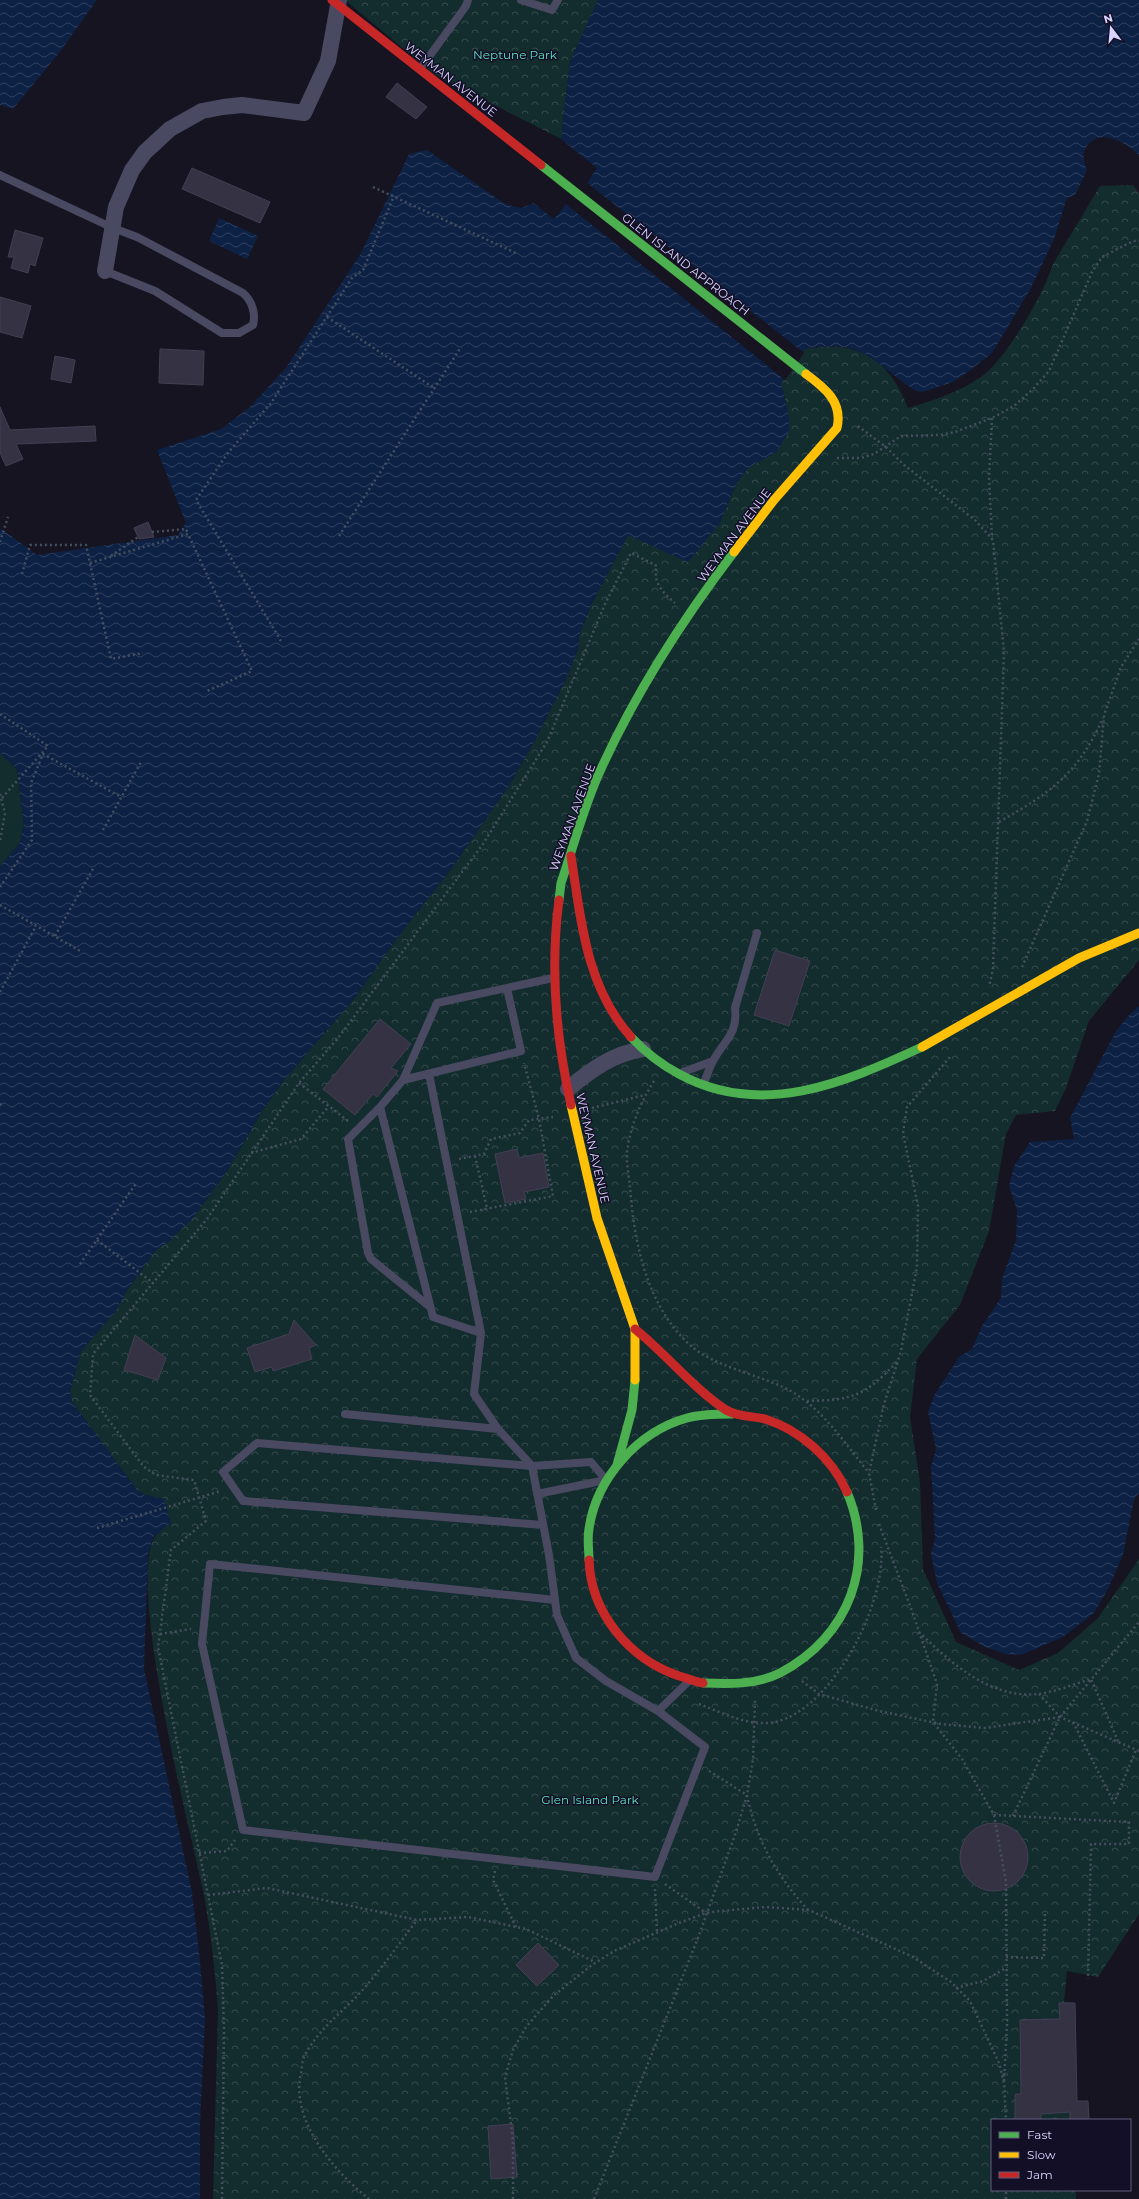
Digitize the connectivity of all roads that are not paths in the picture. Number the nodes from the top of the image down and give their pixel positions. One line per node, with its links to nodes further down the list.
1 (468, 0): 5 (lane)
2 (521, 0): 3 (lane)
3 (558, 0)
4 (336, 2): 5 (street, WEYMAN AVENUE); 8 (street)
5 (420, 70): 7 (street, WEYMAN AVENUE)
6 (0, 175): 8 (lane)
7 (555, 176): 10 (street, GLEN ISLAND APPROACH)
8 (112, 228): 9 (street); 9 (lane)
9 (105, 271)
10 (840, 413): 11 (street, WEYMAN AVENUE)
11 (571, 853): 14 (street, WEYMAN AVENUE); 16 (street)
12 (757, 933): 17 (lane)
13 (1139, 933): 21 (street)
14 (554, 978): 15 (lane); 22 (street, WEYMAN AVENUE)
15 (507, 988): 18 (lane); 20 (lane)
16 (643, 1049): 19 (street); 22 (street)
17 (713, 1061): 19 (lane); 21 (lane)
18 (429, 1074): 20 (lane); 26 (lane)
19 (679, 1074): 21 (street)
20 (403, 1080): 23 (lane)
21 (702, 1086)
22 (568, 1089): 25 (street, WEYMAN AVENUE)
23 (380, 1107): 24 (lane); 24 (lane)
24 (430, 1307): 26 (lane)
25 (635, 1329): 28 (street); 30 (street)
26 (481, 1334): 29 (lane)
27 (345, 1414): 29 (lane)
28 (732, 1414): 30 (street); 36 (street)
29 (498, 1429): 31 (lane)
30 (617, 1465): 32 (street)
31 (532, 1466): 32 (lane); 33 (lane); 34 (lane)
32 (606, 1480): 33 (lane); 36 (street)
33 (537, 1494): 34 (lane)
34 (543, 1525): 35 (lane)
35 (555, 1600): 37 (lane); 37 (lane)
36 (689, 1681): 37 (lane)
37 (658, 1711)

